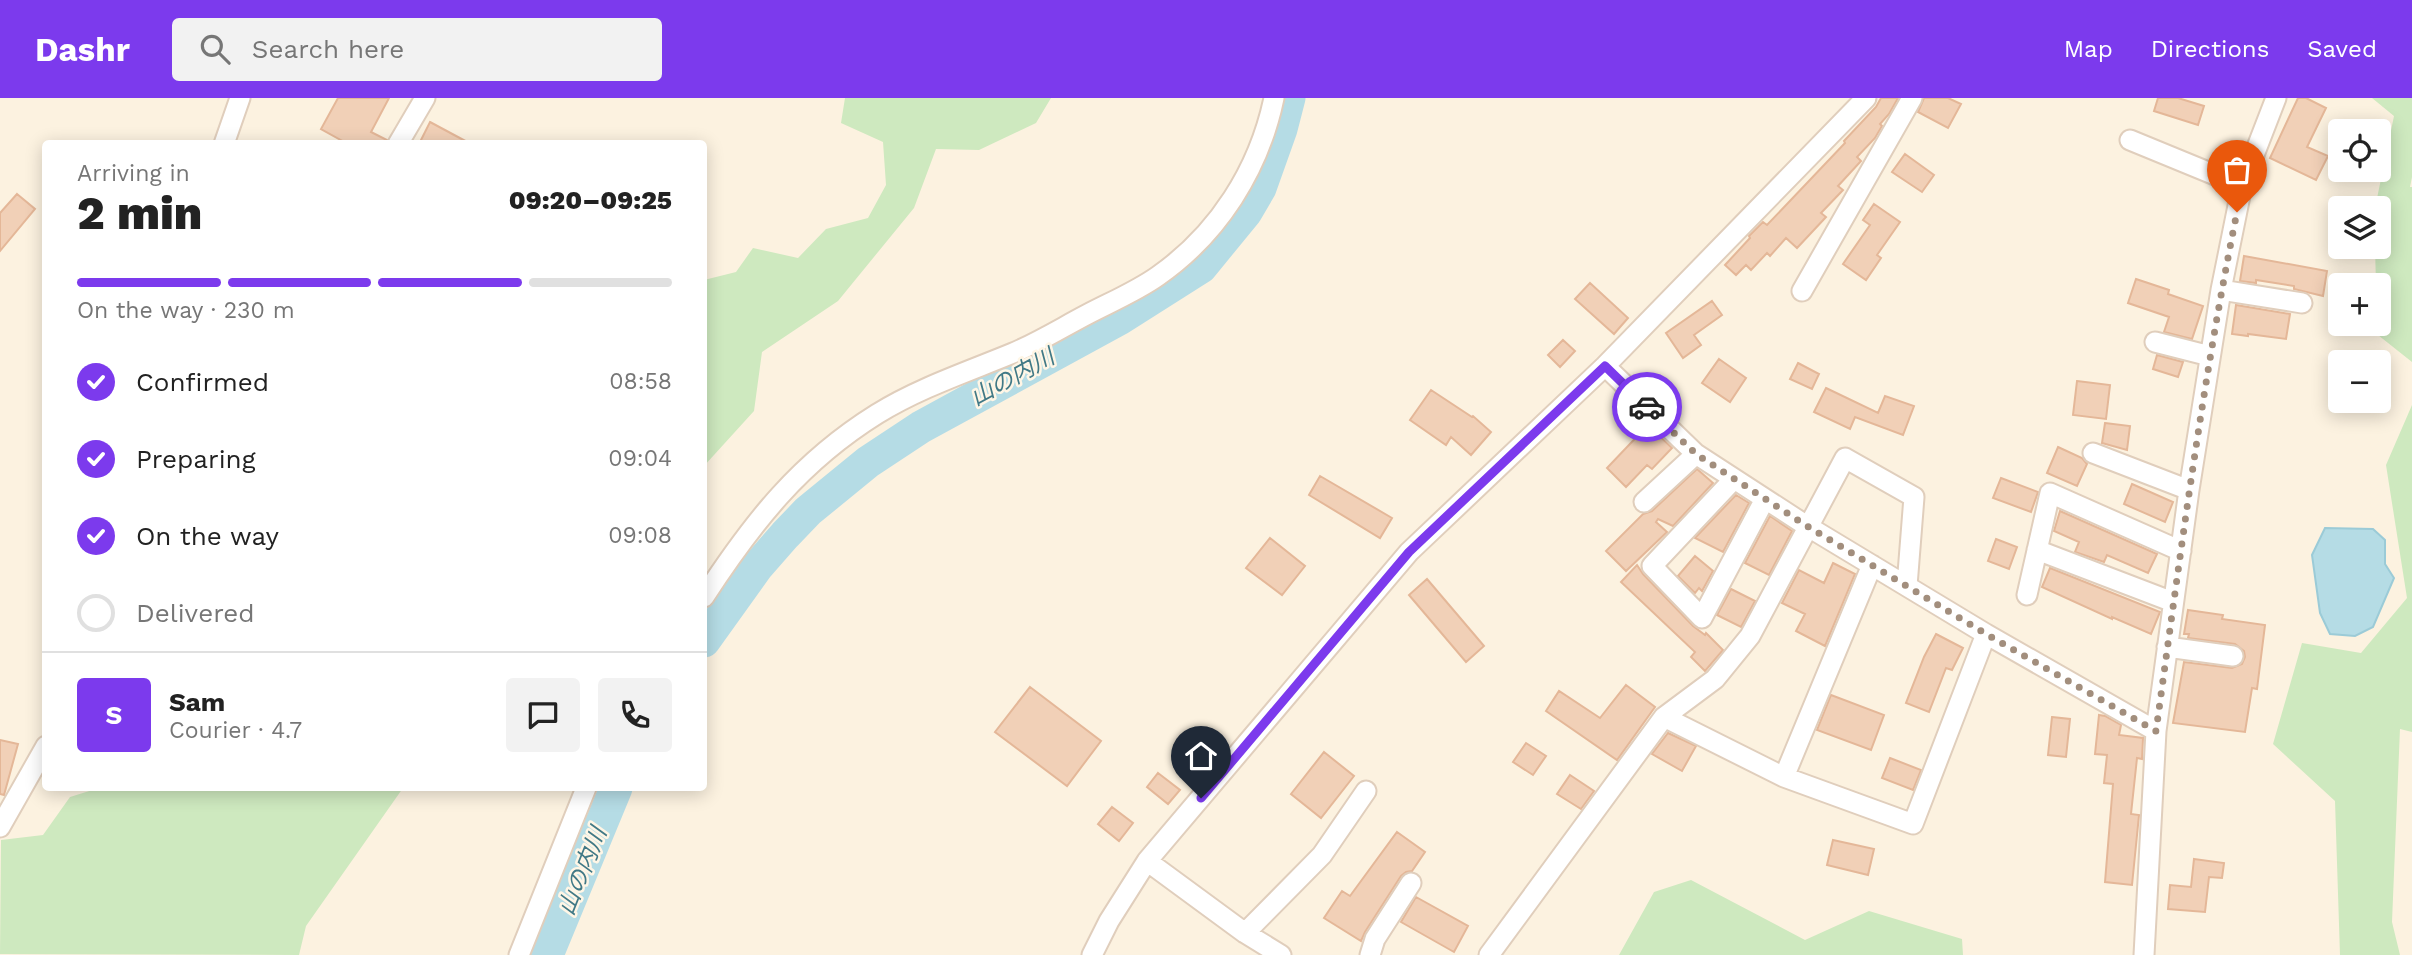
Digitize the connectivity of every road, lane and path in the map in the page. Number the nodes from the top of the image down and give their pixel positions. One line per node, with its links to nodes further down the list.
1 (240, 98): 7 (street)
2 (425, 98): 8 (street)
3 (1274, 98): 28 (street)
4 (1866, 98): 16 (street)
5 (1912, 98): 12 (street)
6 (2276, 98): 10 (street)
7 (225, 140)
8 (400, 140)
9 (2130, 140): 10 (street)
10 (2242, 186): 11 (street)
11 (2221, 290): 13 (street); 15 (street)
12 (1802, 291)
13 (2302, 303)
14 (2155, 342): 15 (street)
15 (2210, 356): 20 (street)
16 (1605, 366): 18 (street); 41 (street)
17 (2093, 453): 20 (street)
18 (1696, 454): 19 (street); 22 (street)
19 (1734, 479): 21 (street); 21 (street)
20 (2189, 490): 25 (street)
21 (1765, 499): 23 (street)
22 (1644, 502)
23 (1807, 526): 26 (street); 27 (street); 34 (street)
24 (2037, 550): 25 (street); 29 (street); 30 (street)
25 (2181, 551): 30 (street)
26 (1872, 565): 27 (street); 37 (street)
27 (1906, 586): 31 (street)
28 (707, 592)
29 (2027, 595)
30 (2174, 602): 32 (street)
31 (1986, 634): 35 (street); 37 (street)
32 (2168, 647): 33 (street); 35 (street)
33 (2233, 656)
34 (1664, 717): 37 (street); 48 (street)
35 (2156, 731): 49 (street)
36 (42, 753): 40 (street)
37 (1784, 777)
38 (585, 791): 44 (street)
39 (1366, 791): 43 (street)
40 (0, 827)
41 (1147, 861): 43 (street); 45 (street)
42 (1410, 883): 47 (street)
43 (1245, 933): 46 (street)
44 (519, 955)
45 (1092, 955)
46 (1282, 955)
47 (1370, 955)
48 (1489, 955)
49 (2144, 955)

